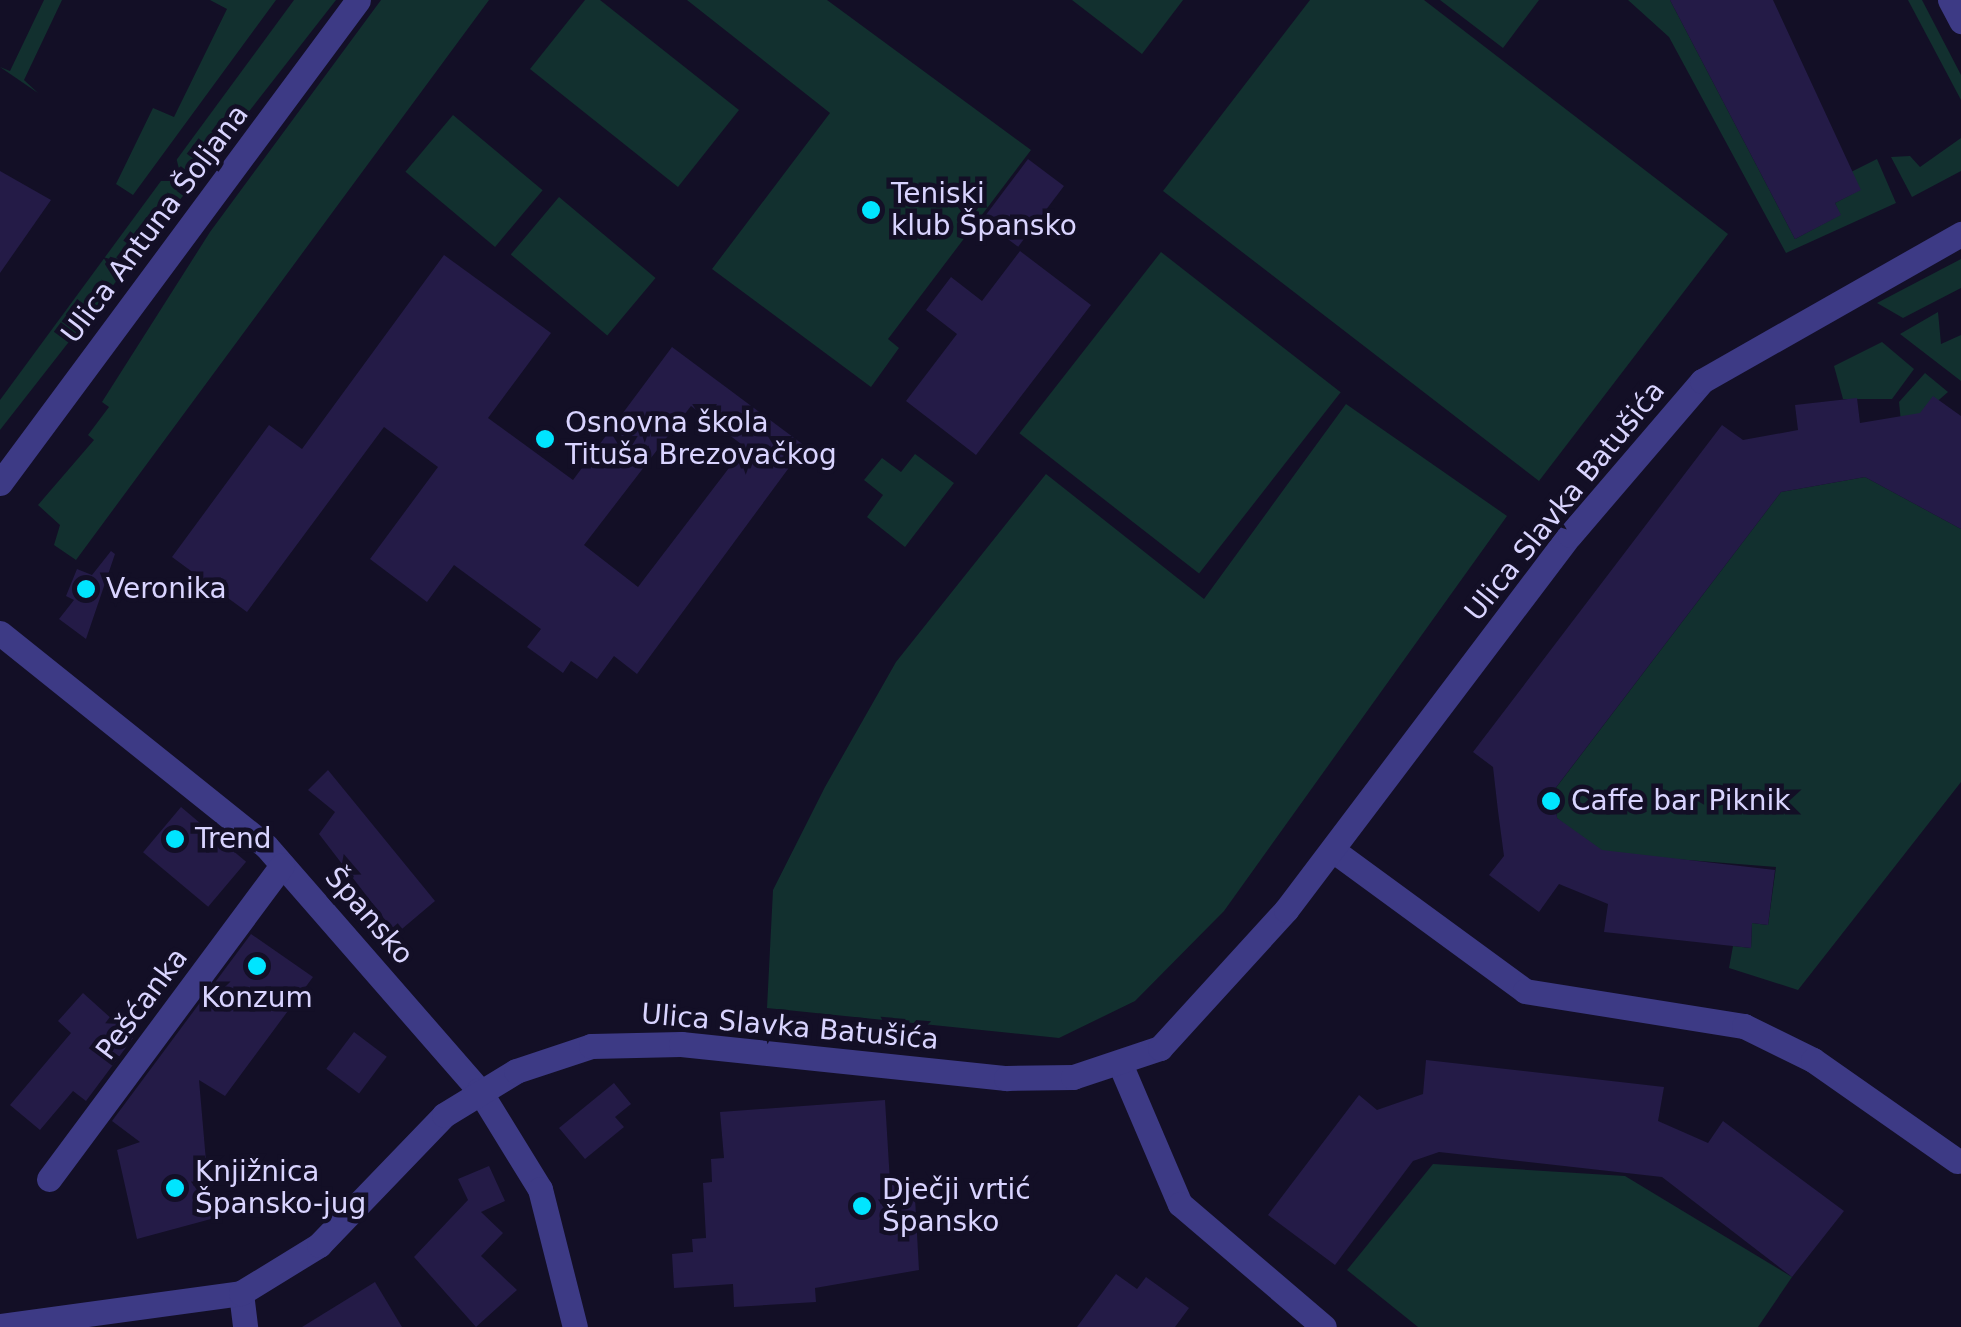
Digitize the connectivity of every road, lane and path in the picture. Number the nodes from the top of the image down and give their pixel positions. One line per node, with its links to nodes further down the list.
1 (358, 0): 5 (street, Ulica Antuna Šoljana)
2 (1950, 0): 3 (street)
3 (1961, 21)
4 (1961, 234): 7 (street, Ulica Slavka Batušića)
5 (0, 483)
6 (0, 632): 8 (street, Špansko)
7 (1334, 851): 9 (street, Ulica Slavka Batušića); 11 (street)
8 (282, 865): 10 (street, Špansko); 12 (street, Pešćanka)
9 (1121, 1066): 10 (street, Ulica Slavka Batušića); 17 (street)
10 (480, 1090): 13 (street, Ulica Slavka Batušića); 16 (street, Špansko)
11 (1957, 1161)
12 (49, 1179)
13 (241, 1293): 14 (street, Ulica Slavka Batušića); 15 (street)
14 (0, 1326)
15 (245, 1327)
16 (576, 1327)
17 (1324, 1327)

